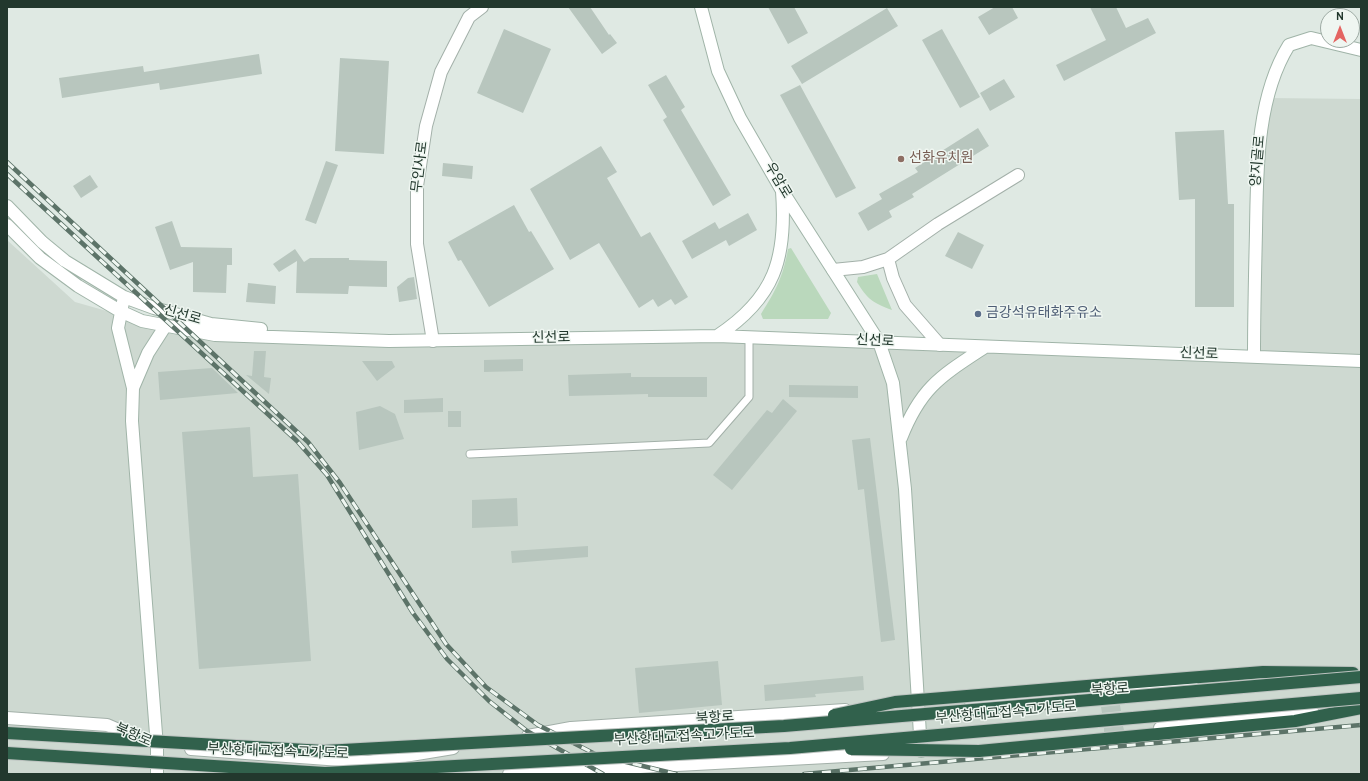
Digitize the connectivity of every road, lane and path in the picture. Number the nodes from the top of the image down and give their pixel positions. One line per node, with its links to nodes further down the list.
1 (482, 7): 16 (street, 무인사로)
2 (701, 7): 5 (street, 우암로)
3 (1361, 50): 20 (street, 양지골로)
4 (1018, 175): 8 (street)
5 (781, 190): 9 (street, 우암로); 13 (street)
6 (7, 206): 10 (street, 신선로)
7 (7, 225): 11 (street, 신선로)
8 (888, 259): 9 (street); 18 (street)
9 (833, 270): 17 (street, 우암로)
10 (124, 297): 11 (street); 15 (street, 신선로)
11 (120, 311): 12 (street, 신선로); 22 (street)
12 (166, 325): 15 (street, 신선로); 22 (street)
13 (717, 336): 14 (street, 신선로); 16 (street, 신선로)
14 (749, 337): 17 (street, 신선로); 24 (lane)
15 (389, 341): 16 (street, 신선로)
16 (433, 341)
17 (879, 342): 18 (street, 신선로); 23 (street, 우암로)
18 (940, 345): 19 (street, 신선로)
19 (985, 347): 20 (street, 신선로); 23 (street)
20 (1254, 356): 21 (street, 신선로)
21 (1361, 361)
22 (133, 388): 32 (street)
23 (900, 439): 27 (street, 우암로)
24 (470, 454)
25 (1360, 675): 27 (street, 북항로); 30 (highway, 부산항대교접속고가도로, bridge); 30 (highway, bridge)
26 (1361, 698): 33 (highway, 부산항대교접속고가도로, bridge)
27 (918, 705): 32 (street, 북항로); 34 (street, 우암로)
28 (1361, 708): 33 (highway, bridge); 34 (street)
29 (7, 718): 32 (street, 북항로)
30 (784, 726): 31 (highway, 부산항대교접속고가도로, bridge)
31 (7, 733)
32 (157, 747): 36 (street)
33 (790, 748): 35 (highway, 부산항대교접속고가도로, bridge)
34 (921, 751): 37 (street)
35 (7, 753)
36 (157, 774)
37 (509, 774)

